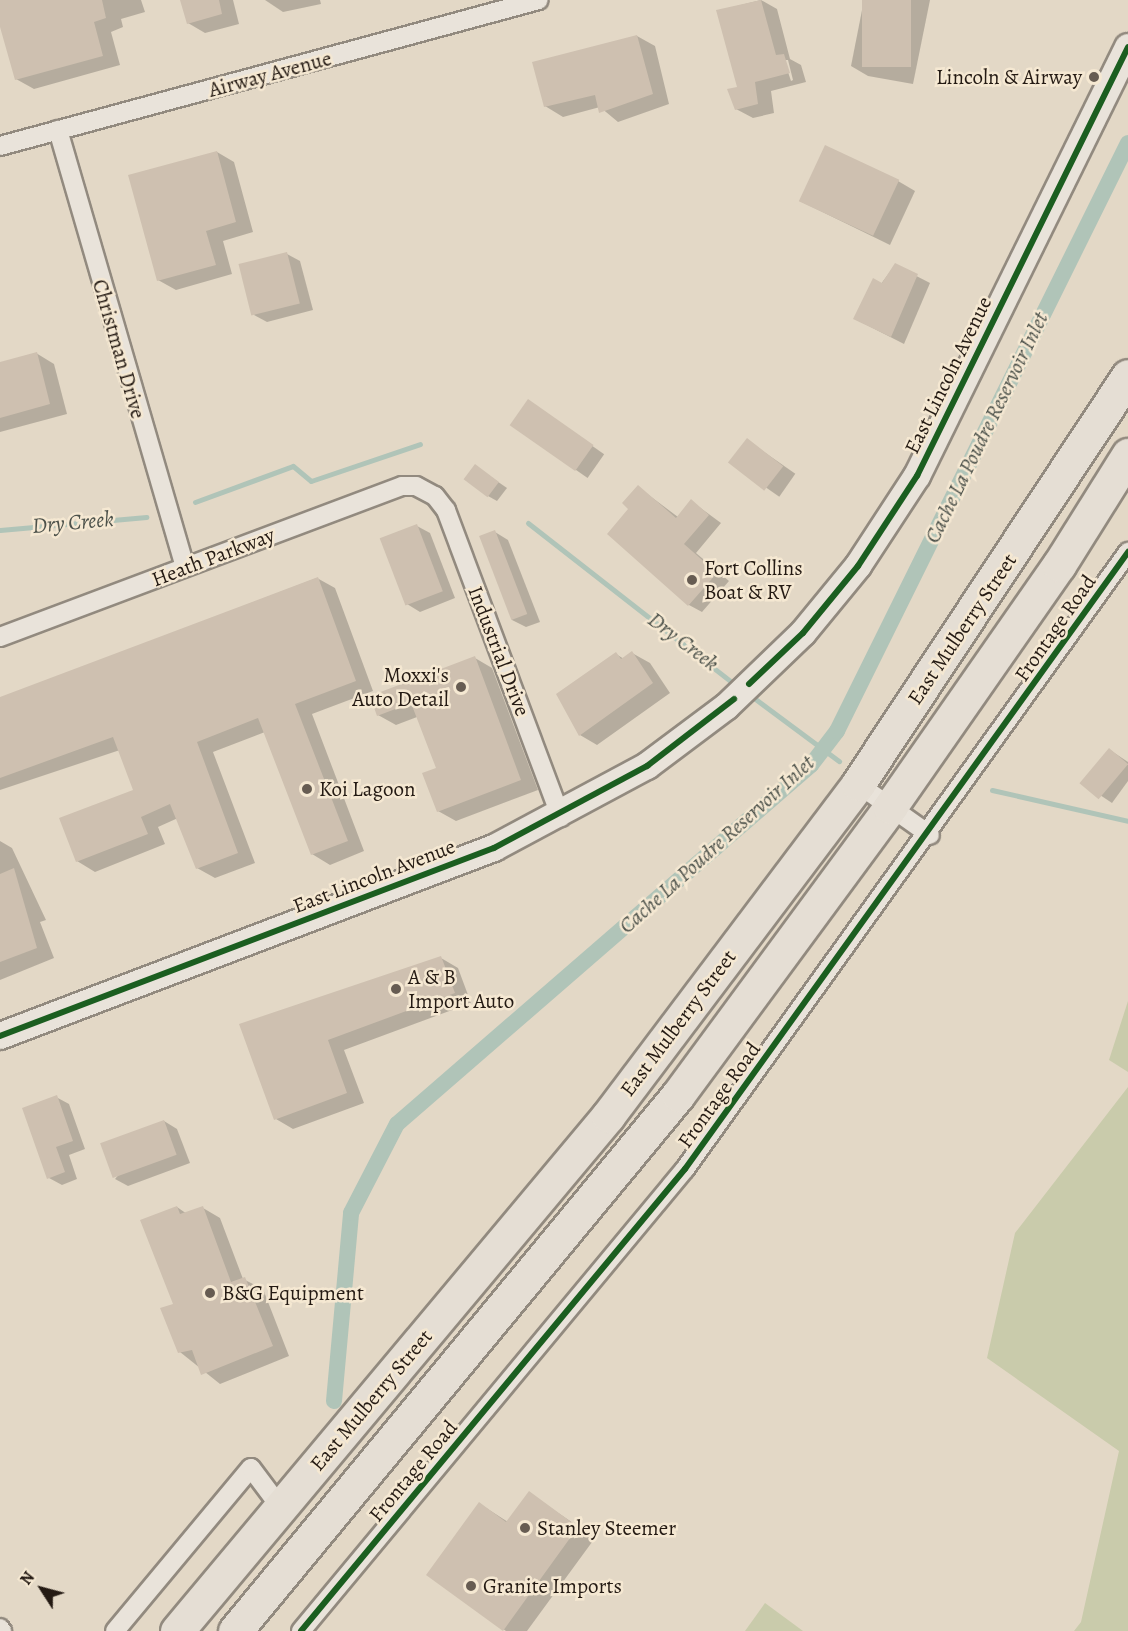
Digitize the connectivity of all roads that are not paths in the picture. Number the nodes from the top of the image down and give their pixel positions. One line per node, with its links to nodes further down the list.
1 (539, 0): 3 (street, Airway Avenue)
2 (1128, 47): 13 (street, East Lincoln Avenue)
3 (58, 130): 4 (street, Airway Avenue); 9 (street, Christman Drive)
4 (0, 146)
5 (1128, 376): 11 (highway, East Mulberry Street)
6 (1128, 455): 12 (highway, East Mulberry Street)
7 (427, 490): 9 (street, Heath Parkway); 13 (street, Industrial Drive)
8 (1128, 552): 14 (street, Frontage Road)
9 (185, 567): 10 (street, Heath Parkway)
10 (0, 637)
11 (858, 784): 12 (street); 17 (highway, East Mulberry Street)
12 (890, 807): 14 (street); 16 (highway, East Mulberry Street)
13 (561, 817): 15 (street, East Lincoln Avenue)
14 (930, 835): 22 (street, Frontage Road)
15 (0, 1036)
16 (474, 1343): 20 (highway); 21 (highway, East Mulberry Street)
17 (281, 1508): 18 (street); 19 (highway, East Mulberry Street)
18 (114, 1631)
19 (177, 1631)
20 (212, 1631)
21 (236, 1631)
22 (301, 1631)

